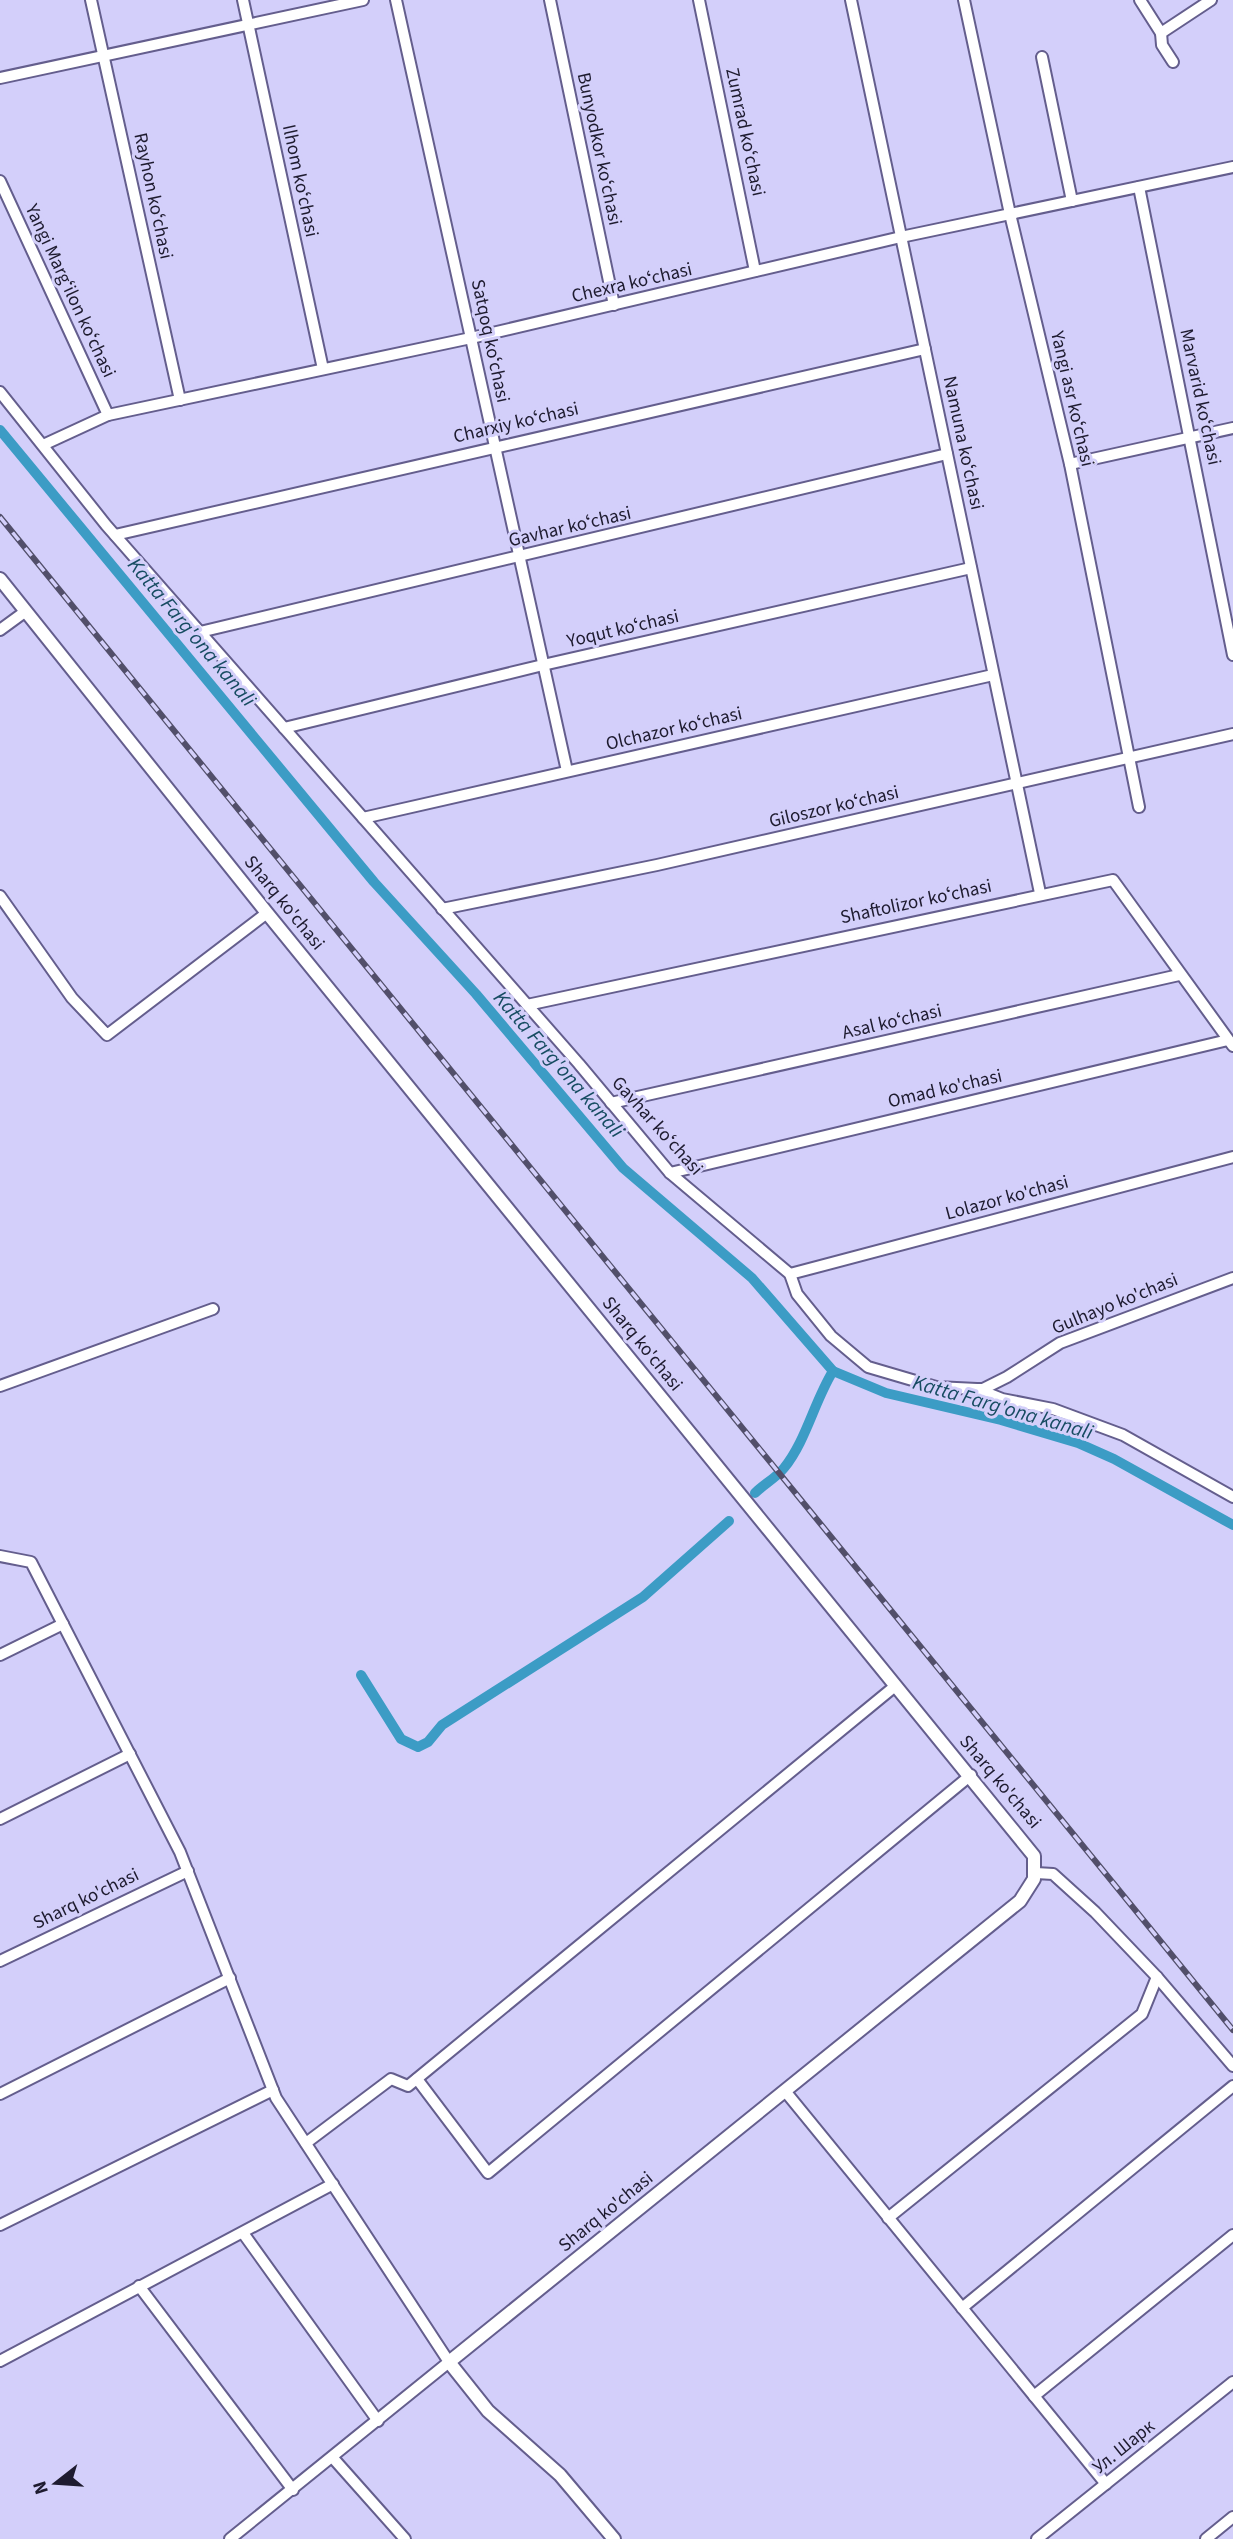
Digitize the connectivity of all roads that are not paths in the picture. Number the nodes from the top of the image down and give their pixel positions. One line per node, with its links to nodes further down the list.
1 (91, 0): 13 (street, Rayhon koʻchasi)
2 (243, 0): 11 (street, Ilhom koʻchasi)
3 (363, 0): 11 (street)
4 (396, 0): 25 (street, Satqoq koʻchasi)
5 (550, 0): 24 (street, Bunyodkor koʻchasi)
6 (699, 0): 23 (street, Zumrad koʻchasi)
7 (851, 0): 22 (street, Namuna koʻchasi)
8 (964, 0): 21 (street, Yangi asr koʻchasi)
9 (1140, 0): 12 (street)
10 (1211, 0): 12 (street)
11 (248, 25): 13 (street); 27 (street, Ilhom koʻchasi)
12 (1161, 33): 15 (street)
13 (104, 56): 16 (street); 29 (street, Rayhon koʻchasi)
14 (1042, 57): 20 (street)
15 (1173, 62)
16 (0, 78)
17 (1233, 167): 19 (street, Chexra koʻchasi)
18 (0, 181): 30 (street, Yangi Margʻilon koʻchasi)
19 (1139, 187): 20 (street, Chexra koʻchasi); 32 (street, Marvarid koʻchasi)
20 (1072, 201): 21 (street, Chexra koʻchasi)
21 (1010, 214): 22 (street, Chexra koʻchasi); 36 (street, Yangi asr koʻchasi)
22 (901, 237): 23 (street, Chexra koʻchasi); 26 (street, Namuna koʻchasi)
23 (755, 271): 24 (street, Chexra koʻchasi)
24 (614, 305): 25 (street, Chexra koʻchasi)
25 (471, 338): 27 (street, Chexra koʻchasi); 34 (street, Satqoq koʻchasi)
26 (925, 349): 34 (street, Charxiy koʻchasi); 35 (street, Namuna koʻchasi)
27 (323, 369): 29 (street, Chexra koʻchasi)
28 (0, 393): 33 (street, Gavhar koʻchasi)
29 (180, 400): 30 (street, Chexra koʻchasi)
30 (108, 415): 33 (street, Chexra koʻchasi)
31 (1233, 428): 32 (street)
32 (1191, 436): 36 (street); 44 (street, Marvarid koʻchasi)
33 (43, 445): 37 (street, Gavhar koʻchasi)
34 (495, 445): 37 (street, Charxiy koʻchasi); 38 (street, Satqoq koʻchasi)
35 (947, 454): 38 (street, Gavhar koʻchasi); 39 (street, Namuna koʻchasi)
36 (1070, 464): 49 (street, Yangi asr koʻchasi)
37 (115, 535): 43 (street, Gavhar koʻchasi)
38 (520, 557): 43 (street, Gavhar koʻchasi); 45 (street, Satqoq koʻchasi)
39 (971, 568): 45 (street, Yoqut koʻchasi); 46 (street, Namuna koʻchasi)
40 (0, 579): 41 (main road, Sharq ko'chasi)
41 (26, 611): 42 (street); 57 (main road, Sharq ko'chasi)
42 (0, 630)
43 (200, 632): 47 (street, Gavhar koʻchasi)
44 (1233, 655)
45 (543, 665): 47 (street, Yoqut koʻchasi); 50 (street, Satqoq koʻchasi)
46 (993, 675): 50 (street, Olchazor koʻchasi); 51 (street, Namuna koʻchasi)
47 (284, 728): 53 (street, Gavhar koʻchasi)
48 (1233, 734): 49 (street, Giloszor koʻchasi)
49 (1128, 759): 51 (street, Giloszor koʻchasi); 52 (street, Yangi asr koʻchasi)
50 (567, 771): 53 (street, Olchazor koʻchasi)
51 (1019, 785): 54 (street, Namuna koʻchasi); 56 (street, Giloszor koʻchasi)
52 (1139, 807)
53 (363, 818): 56 (street, Gavhar koʻchasi)
54 (1040, 893): 58 (street, Shaftolizor koʻchasi); 59 (street, Shaftolizor koʻchasi)
55 (0, 896): 57 (street)
56 (442, 909): 59 (street, Gavhar koʻchasi)
57 (267, 913): 73 (main road, Sharq ko'chasi)
58 (1180, 975): 60 (street, Shaftolizor koʻchasi); 61 (street, Asal koʻchasi)
59 (527, 1005): 61 (street, Gavhar koʻchasi)
60 (1231, 1043): 63 (street, Omad ko'chasi)
61 (611, 1103): 63 (street, Gavhar koʻchasi)
62 (1233, 1157): 64 (street, Lolazor ko'chasi)
63 (670, 1173): 64 (street, Gavhar koʻchasi)
64 (790, 1273): 68 (street, Gavhar koʻchasi)
65 (1233, 1278): 68 (street, Gulhayo ko'chasi)
66 (212, 1309): 67 (street)
67 (0, 1386)
68 (977, 1389): 69 (street, Gavhar koʻchasi)
69 (1232, 1494)
70 (0, 1556): 71 (street)
71 (63, 1624): 72 (street); 74 (street)
72 (0, 1655)
73 (894, 1687): 75 (main road, Sharq ko'chasi); 83 (street)
74 (130, 1754): 76 (street); 77 (street)
75 (971, 1775): 78 (main road, Sharq ko'chasi); 83 (street)
76 (0, 1819)
77 (188, 1871): 79 (street, Sharq ko'chasi); 81 (street)
78 (1036, 1873): 80 (street); 86 (main road, Sharq ko'chasi)
79 (0, 1961)
80 (1157, 1977): 82 (street); 90 (street)
81 (230, 1978): 85 (street); 87 (street)
82 (1233, 2066)
83 (417, 2079): 88 (street)
84 (1233, 2086): 95 (street)
85 (273, 2090): 88 (street); 91 (street)
86 (785, 2091): 90 (street); 97 (main road, Sharq ko'chasi)
87 (0, 2094)
88 (306, 2143): 89 (street)
89 (333, 2184): 92 (street); 97 (street)
90 (888, 2218): 95 (street)
91 (0, 2225)
92 (243, 2234): 94 (street); 100 (street)
93 (1233, 2235): 99 (street)
94 (139, 2286): 96 (street); 103 (street)
95 (962, 2308): 99 (street)
96 (0, 2361)
97 (449, 2362): 100 (street, Sharq ko'chasi); 109 (main road)
98 (1233, 2382): 102 (street, Ул. Шарк)
99 (1034, 2396): 102 (street)
100 (378, 2421): 101 (street, Sharq ko'chasi)
101 (333, 2458): 103 (street, Sharq ko'chasi); 108 (street)
102 (1106, 2484): 110 (street, Ул. Шарк)
103 (293, 2490): 105 (street, Sharq ko'chasi)
104 (1233, 2517): 111 (street)
105 (240, 2530): 106 (street, Sharq ko'chasi); 107 (street)
106 (230, 2539)
107 (248, 2539)
108 (405, 2539)
109 (614, 2539)
110 (1037, 2539)
111 (1206, 2539)

